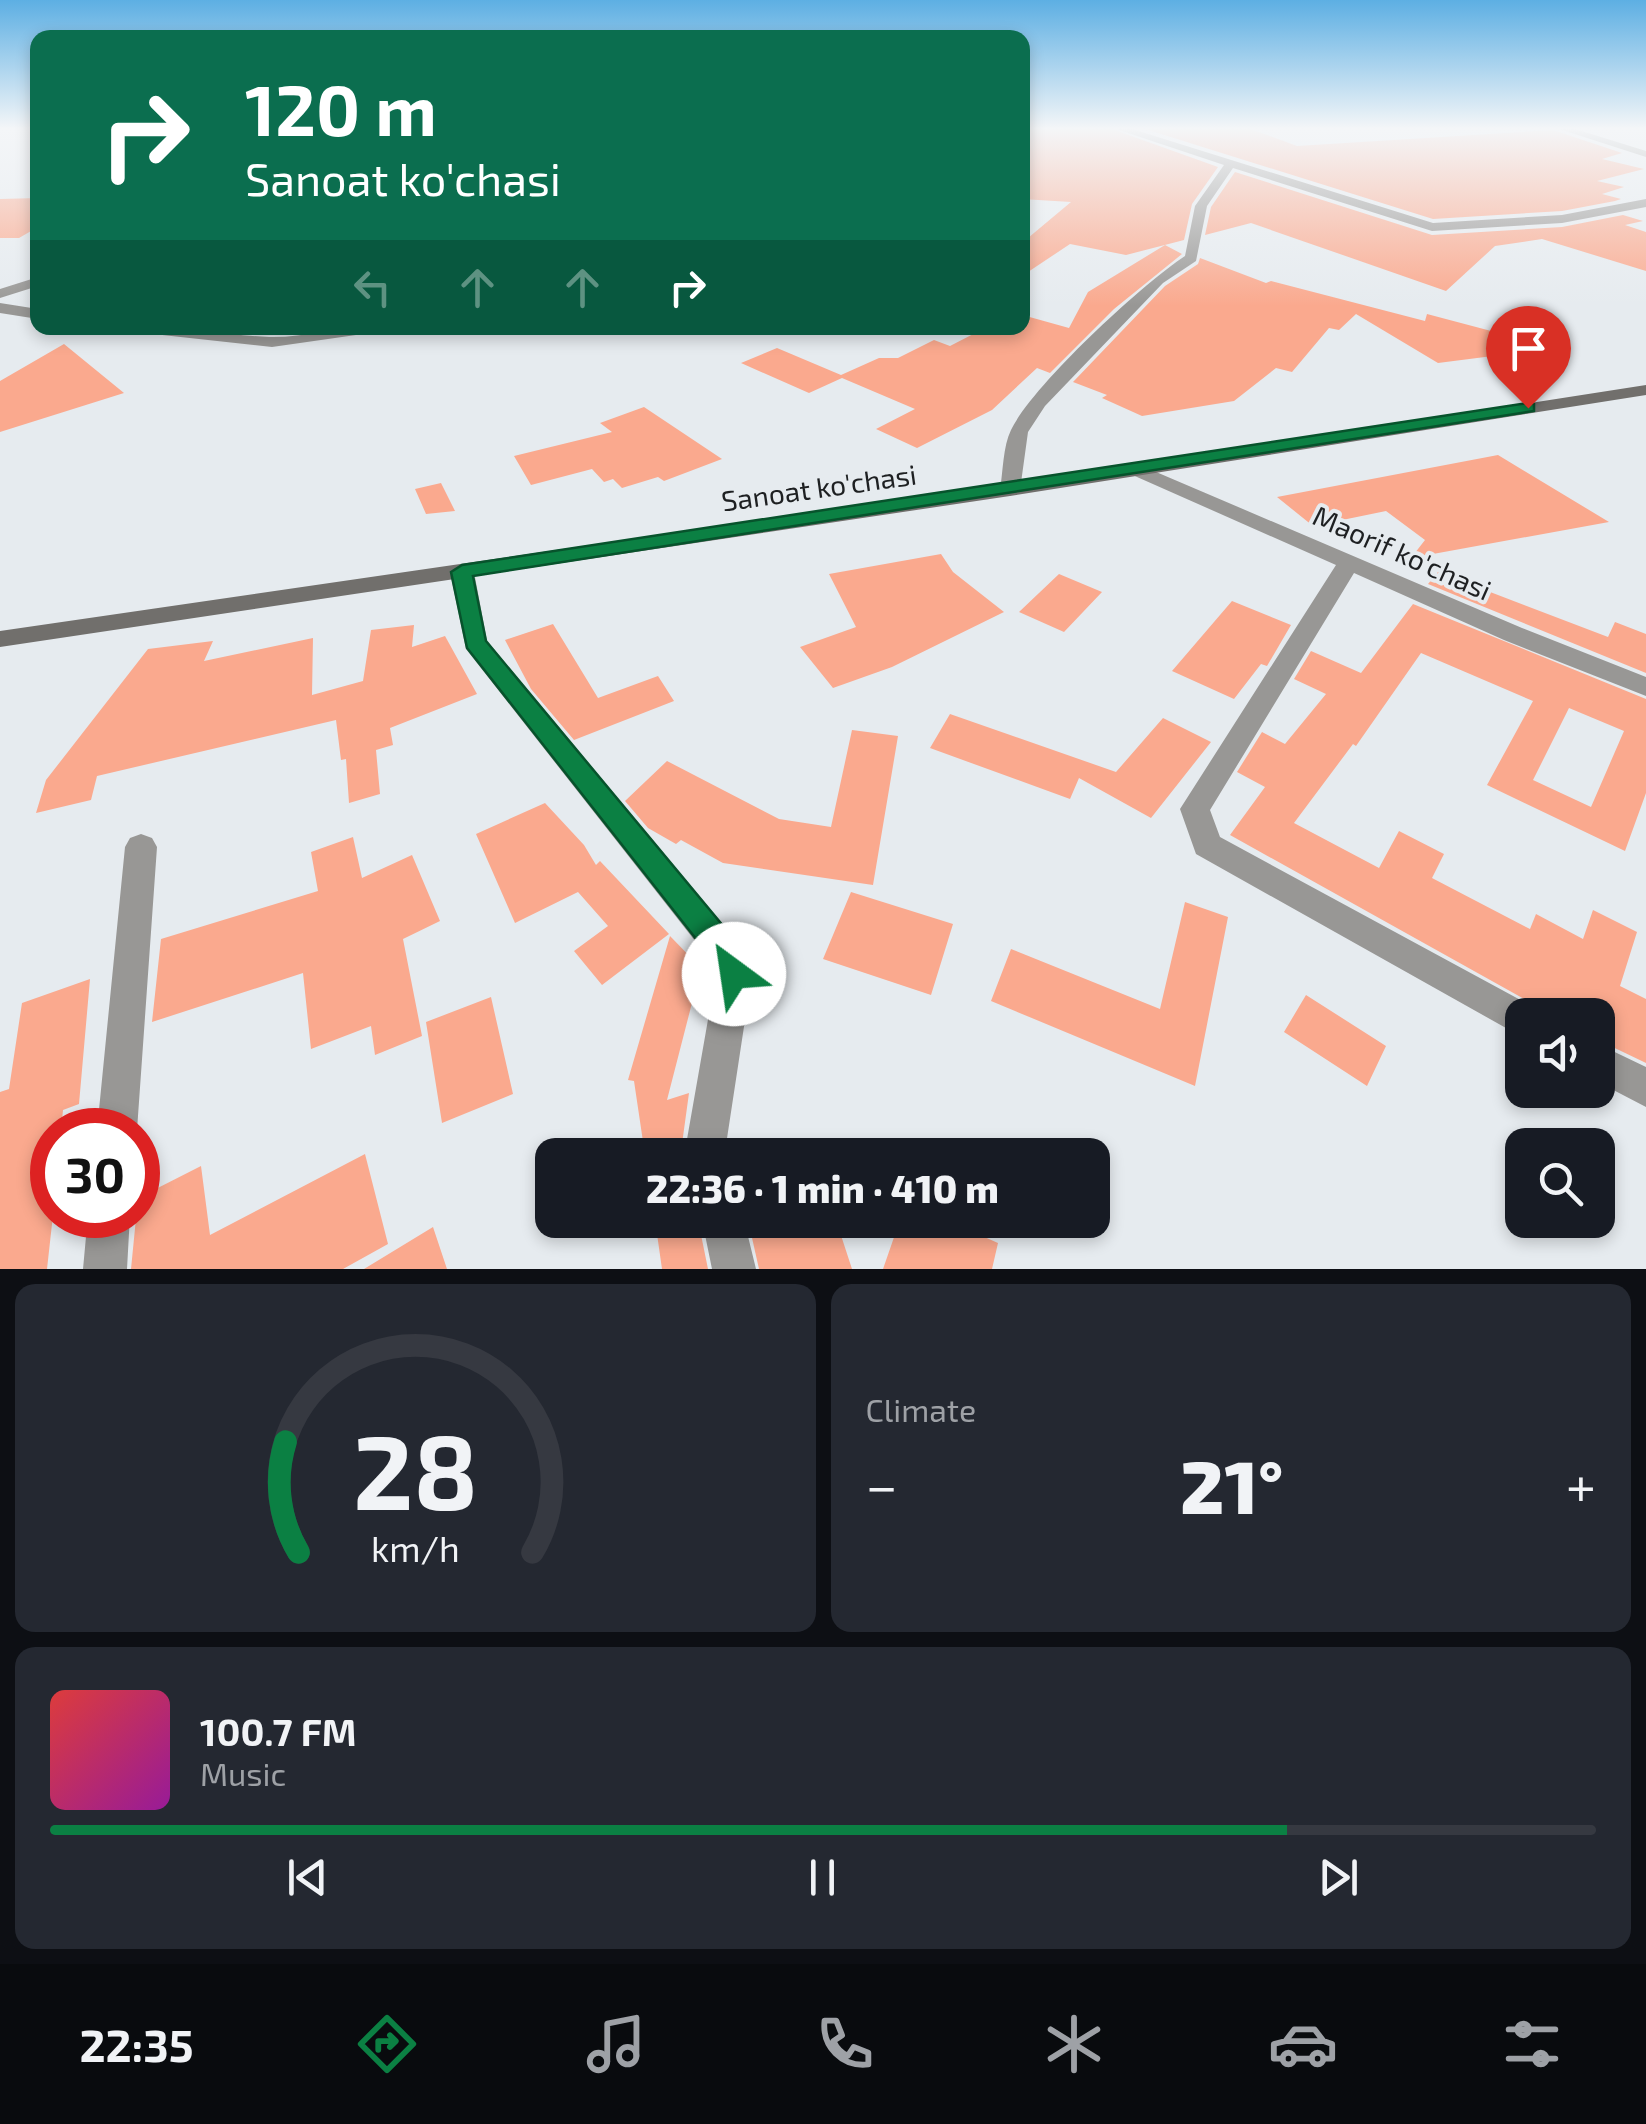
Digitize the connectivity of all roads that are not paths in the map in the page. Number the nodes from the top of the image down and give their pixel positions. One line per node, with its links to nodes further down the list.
1 (1214, 187): 14 (street)
2 (1312, 187): 3 (street)
3 (1646, 203)
4 (30, 269): 5 (street)
5 (0, 279)
6 (30, 284): 7 (street)
7 (0, 294)
8 (0, 308): 9 (street)
9 (30, 313)
10 (208, 335): 11 (street)
11 (321, 335)
12 (1646, 390): 13 (main road, Sanoat ko'chasi)
13 (1135, 469): 14 (main road, Sanoat ko'chasi); 15 (street, Maorif ko'chasi)
14 (1010, 490): 16 (main road, Sanoat ko'chasi)
15 (1349, 562): 18 (street, Maorif ko'chasi); 20 (street)
16 (462, 572): 17 (main road, Sanoat ko'chasi); 24 (street)
17 (0, 639)
18 (1646, 687)
19 (142, 846): 23 (street)
20 (1505, 1011)
21 (1615, 1071): 22 (street)
22 (1646, 1088)
23 (119, 1108)
24 (707, 1138)
25 (107, 1238): 27 (street)
26 (727, 1238): 28 (street)
27 (105, 1269)
28 (734, 1269)

